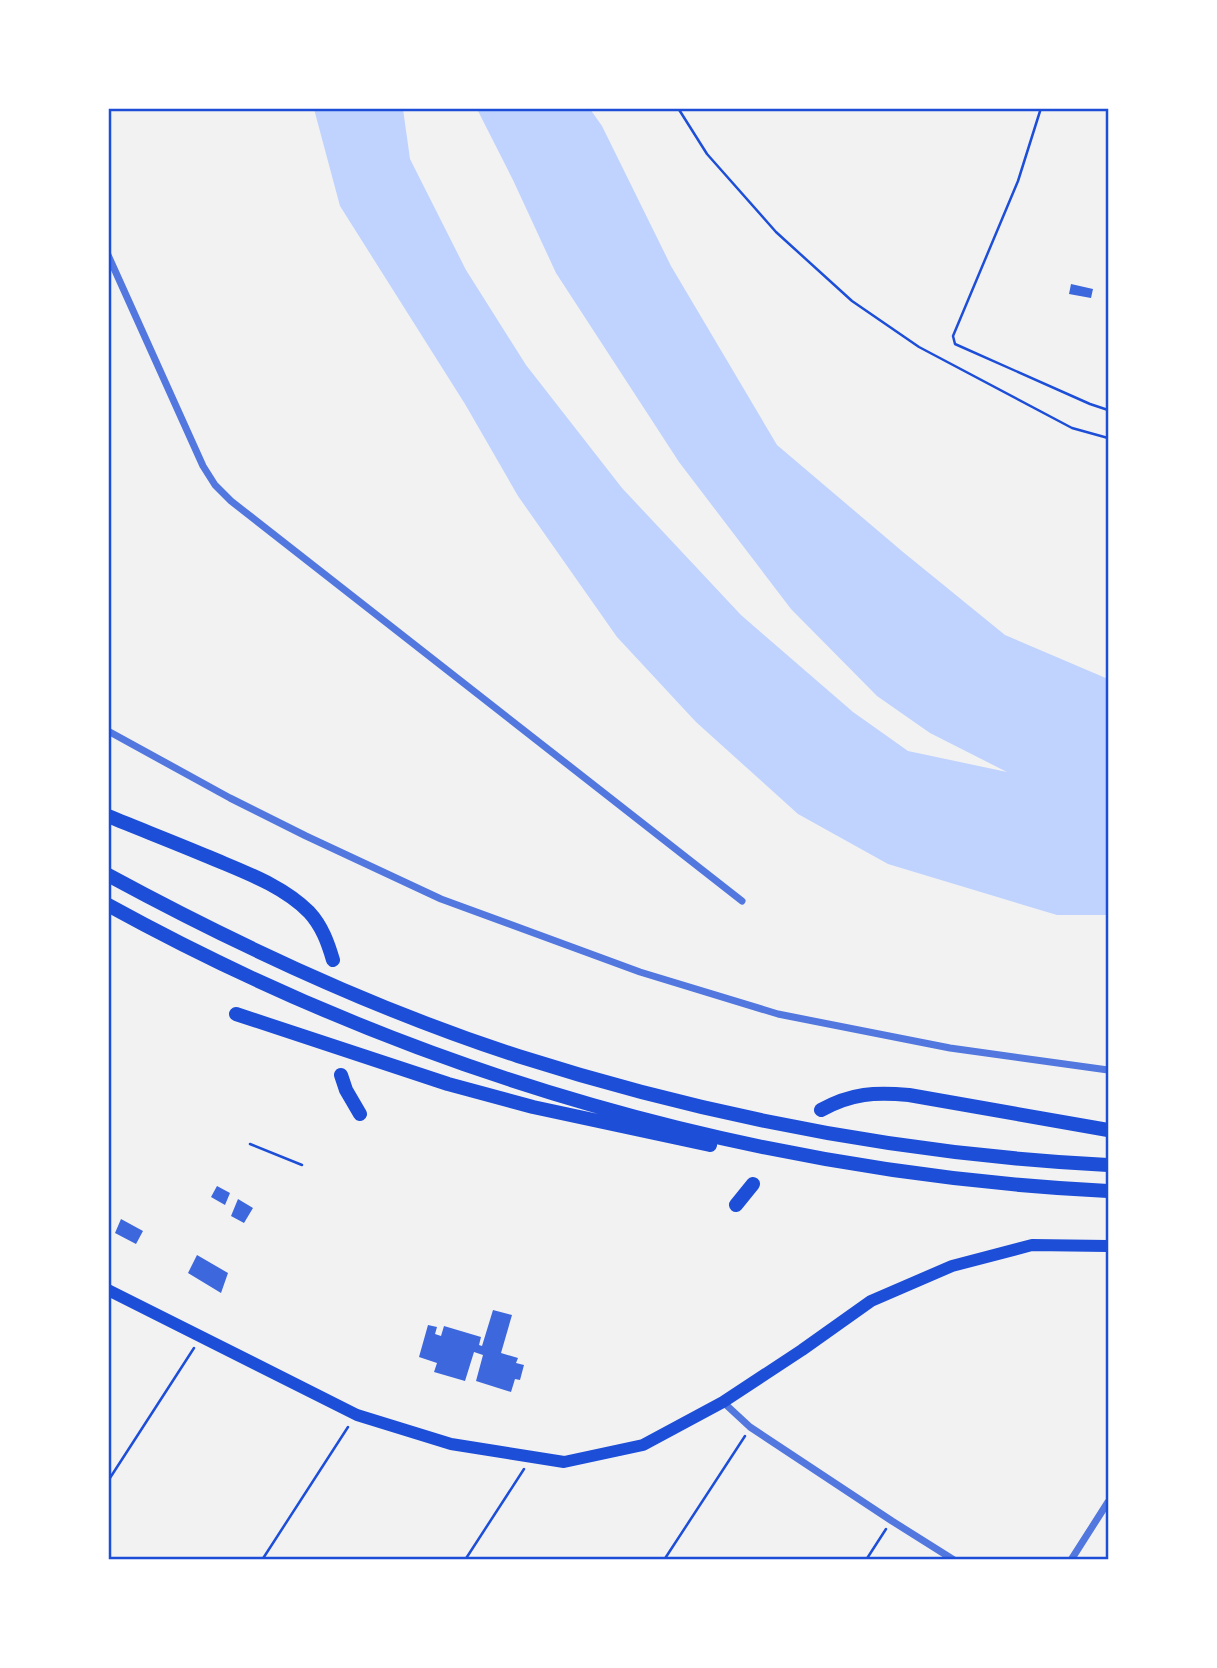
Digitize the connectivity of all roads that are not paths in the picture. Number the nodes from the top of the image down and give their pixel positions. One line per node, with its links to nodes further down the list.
1 (108, 255): 5 (street)
2 (108, 731): 9 (street)
3 (108, 816): 7 (highway)
4 (108, 875): 15 (highway)
5 (742, 901)
6 (108, 905): 14 (highway)
7 (333, 960)
8 (236, 1014): 14 (highway)
9 (1108, 1070)
10 (341, 1075): 12 (highway)
11 (821, 1110): 13 (highway)
12 (360, 1114)
13 (1108, 1130)
14 (836, 1162): 17 (highway)
15 (1108, 1165)
16 (753, 1184): 18 (highway)
17 (1108, 1191)
18 (736, 1205)
19 (1108, 1246): 21 (highway)
20 (108, 1290): 21 (highway)
21 (723, 1402): 23 (street)
22 (1108, 1502): 24 (street)
23 (954, 1559)
24 (1071, 1559)

